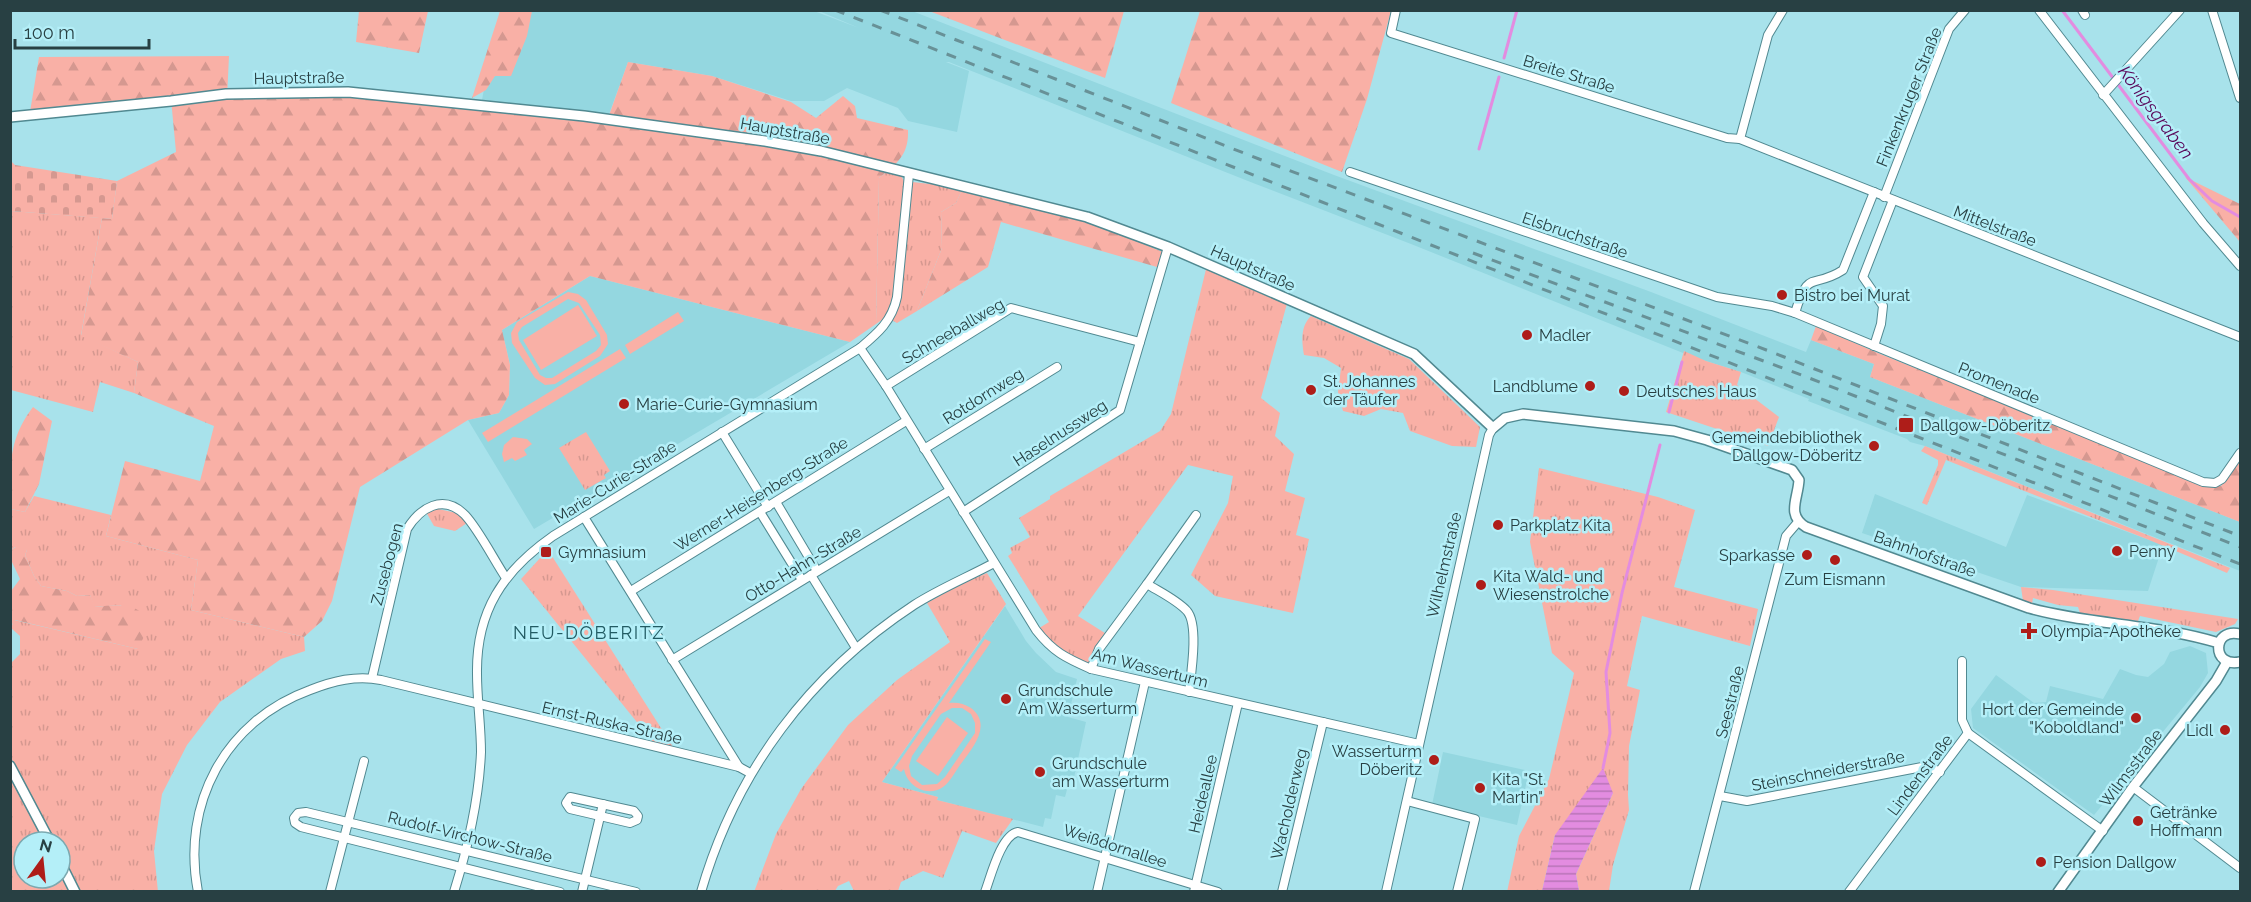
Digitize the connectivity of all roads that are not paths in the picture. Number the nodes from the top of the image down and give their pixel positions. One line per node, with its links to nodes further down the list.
1 (1396, 10): 10 (street, Breite Straße)
2 (1783, 10): 10 (street)
3 (1965, 10): 14 (street, Finkenkruger Straße)
4 (2039, 10): 7 (street)
5 (2180, 10): 7 (street)
6 (2212, 10): 8 (street)
7 (2103, 95): 17 (street)
8 (2241, 98)
9 (10, 117): 12 (street, Hauptstraße)
10 (1740, 139): 13 (street, Mittelstraße)
11 (1350, 172): 18 (street, Elsbruchstraße)
12 (909, 174): 16 (street, Hauptstraße); 22 (street, Marie-Curie-Straße)
13 (1874, 192): 14 (street, Mittelstraße); 18 (street)
14 (1884, 196): 15 (street, Mittelstraße)
15 (1893, 200): 19 (street, Mittelstraße); 21 (street)
16 (1168, 247): 20 (street, Haselnussweg); 26 (street, Hauptstraße)
17 (2241, 266)
18 (1795, 313): 21 (street, Elsbruchstraße)
19 (2239, 335)
20 (1140, 342): 24 (street, Schneeballweg); 33 (street, Haselnussweg)
21 (1874, 346): 29 (street, Promenade)
22 (860, 348): 24 (street, Am Wasserturm); 27 (street, Marie-Curie-Straße)
23 (1057, 367): 28 (street, Rotdornweg)
24 (886, 386): 25 (street, Am Wasserturm)
25 (906, 421): 28 (street, Am Wasserturm); 31 (street, Werner-Heisenberg-Straße)
26 (1493, 428): 36 (street); 58 (street, Wilhelmstraße)
27 (722, 432): 31 (street); 35 (street, Marie-Curie-Straße)
28 (924, 449): 30 (street, Am Wasserturm)
29 (2241, 453)
30 (949, 491): 33 (street, Am Wasserturm); 38 (street, Otto-Hahn-Straße)
31 (772, 504): 32 (street, Werner-Heisenberg-Straße); 38 (street)
32 (760, 512): 40 (street); 42 (street, Werner-Heisenberg-Straße)
33 (963, 512): 37 (street, Am Wasserturm)
34 (1196, 515): 41 (street)
35 (584, 517): 39 (street, Marie-Curie-Straße); 42 (street)
36 (1798, 522): 44 (street, Bahnhofstraße); 65 (street, Seestraße)
37 (994, 563): 45 (street); 50 (street, Am Wasserturm)
38 (814, 573): 40 (street, Otto-Hahn-Straße); 45 (street)
39 (506, 578): 51 (street, Zusebogen); 55 (street, Marie-Curie-Straße)
40 (802, 580): 46 (street, Otto-Hahn-Straße)
41 (1148, 584): 50 (street); 53 (street)
42 (631, 591): 46 (street)
43 (2241, 634): 44 (street)
44 (2219, 643): 48 (street)
45 (856, 648): 63 (street)
46 (672, 660): 61 (street)
47 (1962, 662): 57 (street, Lindenstraße)
48 (2227, 662): 49 (street); 64 (street, Wilmsstraße)
49 (2241, 662)
50 (1091, 669): 52 (street, Am Wasserturm)
51 (372, 678): 55 (street, Ernst-Ruska-Straße); 79 (street, Ernst-Ruska-Straße)
52 (1145, 682): 53 (street, Am Wasserturm); 74 (street)
53 (1189, 692): 54 (street, Am Wasserturm)
54 (1238, 703): 56 (street, Am Wasserturm); 78 (street, Heideallee)
55 (479, 705): 61 (street, Ernst-Ruska-Straße); 73 (street, Marie-Curie-Straße)
56 (1323, 722): 58 (street, Am Wasserturm); 89 (street, Wacholderweg)
57 (1968, 733): 62 (street, Lindenstraße); 71 (street)
58 (1419, 744): 66 (street, Wilhelmstraße)
59 (364, 761): 69 (street)
60 (10, 766): 70 (street)
61 (739, 767): 63 (street)
62 (1940, 772): 65 (street, Steinschneiderstraße); 93 (street, Lindenstraße)
63 (750, 773): 85 (street)
64 (2133, 787): 71 (street, Wilmsstraße); 76 (street)
65 (1720, 796): 92 (street, Seestraße)
66 (1407, 801): 90 (street, Wilhelmstraße); 91 (street)
67 (603, 804): 68 (street); 68 (street); 68 (street)
68 (600, 816): 77 (street)
69 (349, 822): 72 (street); 72 (street, Rudolf-Virchow-Straße); 73 (street, Rudolf-Virchow-Straße)
70 (44, 830)
71 (2103, 831): 94 (street, Wilmsstraße)
72 (345, 839): 75 (street, Rudolf-Virchow-Straße); 80 (street)
73 (466, 850): 75 (street, Marie-Curie-Straße); 77 (street, Rudolf-Virchow-Straße)
74 (1104, 857): 78 (street, Weißdornallee); 86 (street, Weißdornallee); 87 (street)
75 (462, 867): 81 (street, Marie-Curie-Straße); 82 (street, Rudolf-Virchow-Straße)
76 (2241, 868)
77 (585, 879): 83 (street); 84 (street, Rudolf-Virchow-Straße)
78 (1195, 889): 88 (street, Weißdornallee)
79 (198, 891)
80 (330, 891)
81 (454, 891)
82 (560, 891)
83 (582, 891)
84 (636, 891)
85 (701, 891)
86 (985, 891)
87 (1096, 891)
88 (1218, 891)
89 (1282, 891)
90 (1386, 891)
91 (1457, 891)
92 (1694, 891)
93 (1850, 891)
94 (2058, 891)

